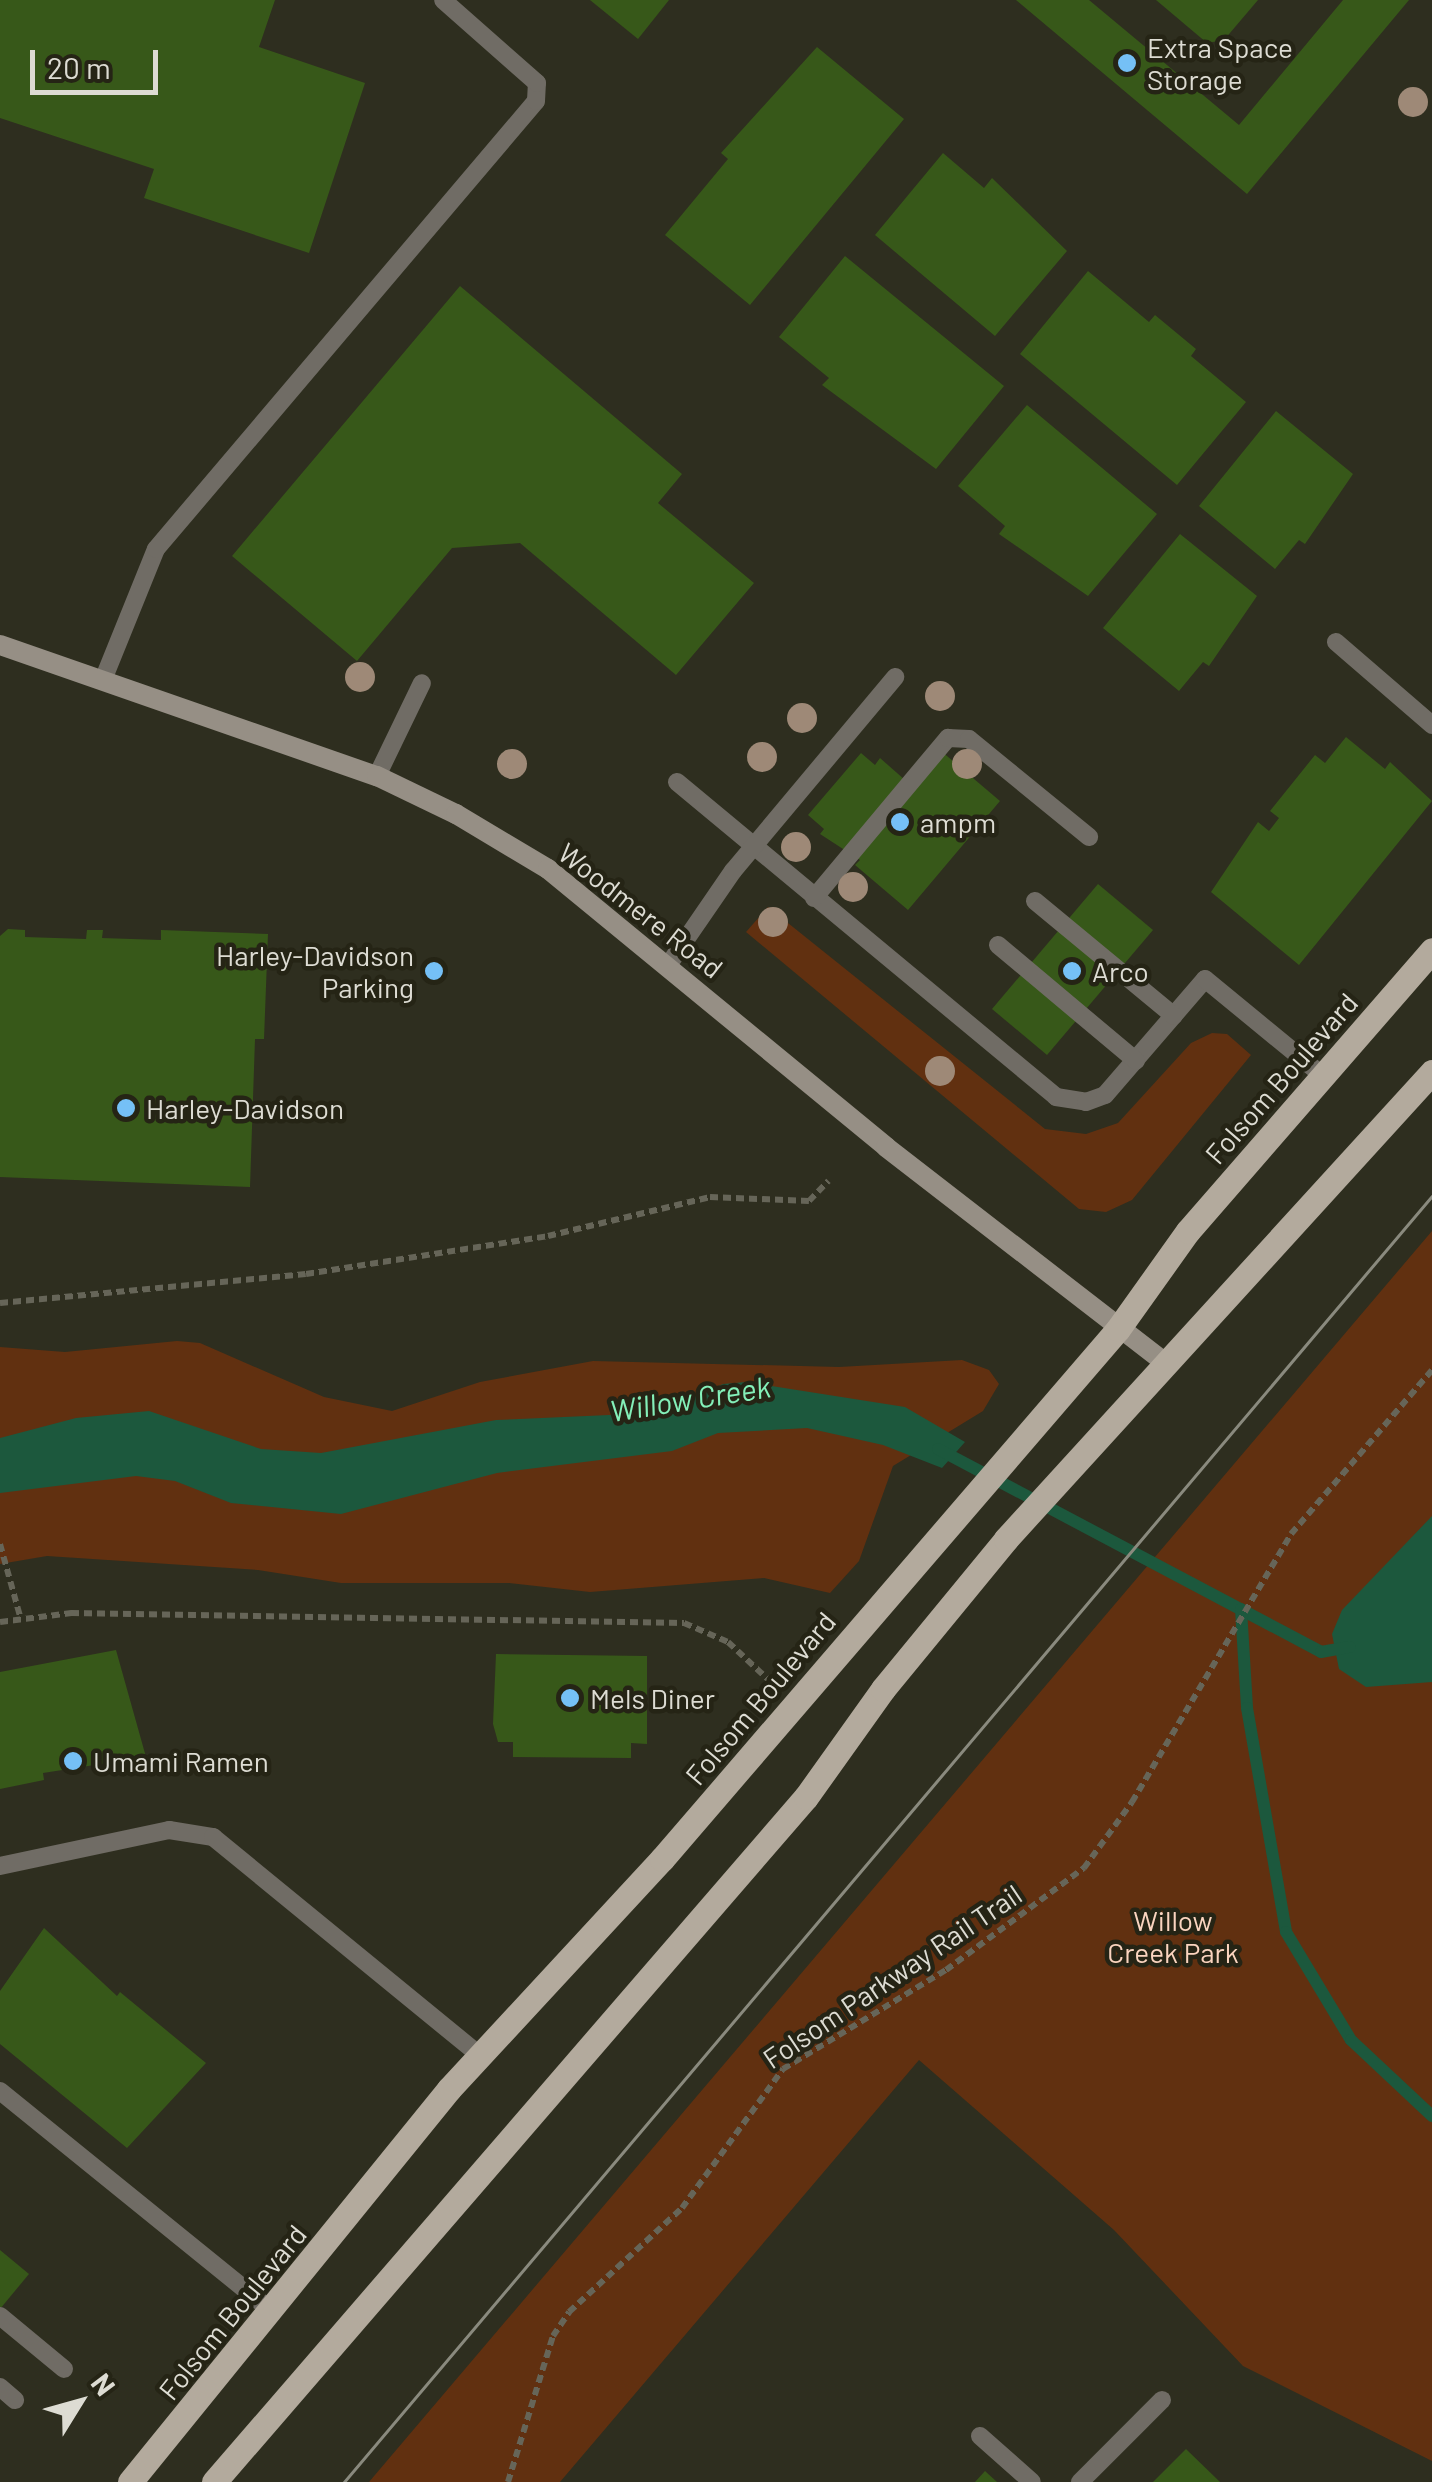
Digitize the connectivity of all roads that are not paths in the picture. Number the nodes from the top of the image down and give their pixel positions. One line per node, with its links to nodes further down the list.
1 (443, 0): 5 (lane)
2 (1336, 642): 7 (lane)
3 (0, 644): 5 (street, Woodmere Road)
4 (894, 678): 11 (lane)
5 (103, 680): 8 (street, Woodmere Road)
6 (422, 683): 8 (lane)
7 (1432, 725)
8 (377, 776): 16 (street, Woodmere Road)
9 (677, 782): 11 (lane)
10 (1089, 837): 12 (lane)
11 (753, 847): 12 (lane); 16 (lane)
12 (814, 898): 18 (lane)
13 (1036, 901): 17 (lane)
14 (998, 945): 18 (lane)
15 (1432, 950): 20 (main road, Folsom Boulevard)
16 (669, 964): 21 (street, Woodmere Road)
17 (1174, 1016): 18 (lane); 20 (lane)
18 (1136, 1061)
19 (1432, 1072): 22 (main road)
20 (1322, 1076): 21 (main road, Folsom Boulevard)
21 (1118, 1330): 22 (street, Woodmere Road); 24 (main road, Folsom Boulevard)
22 (1165, 1363): 34 (main road)
23 (0, 1866): 24 (lane)
24 (481, 2056): 26 (main road, Folsom Boulevard)
25 (0, 2091): 26 (lane)
26 (273, 2312): 33 (main road, Folsom Boulevard)
27 (0, 2316): 28 (lane)
28 (64, 2368)
29 (0, 2387): 30 (lane)
30 (15, 2400)
31 (1162, 2400): 36 (lane)
32 (980, 2436): 35 (lane)
33 (130, 2482)
34 (214, 2482)
35 (1032, 2482)
36 (1080, 2482)

